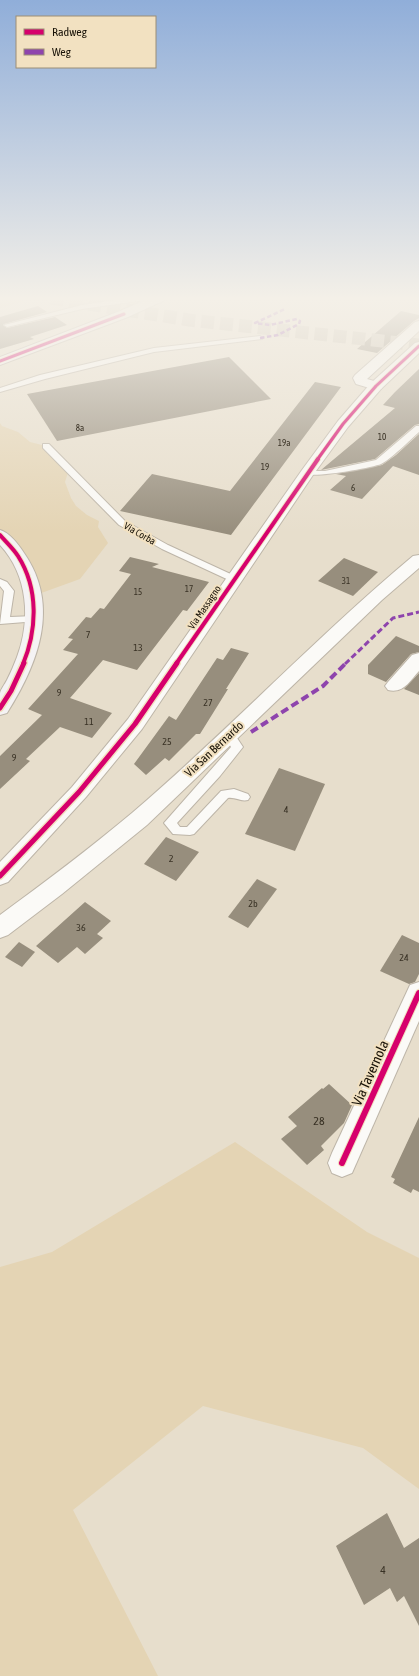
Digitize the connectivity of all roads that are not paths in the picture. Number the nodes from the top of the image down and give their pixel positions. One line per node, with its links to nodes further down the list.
1 (46, 376): 5 (lane)
2 (362, 376): 4 (street)
3 (387, 376): 4 (street, Via Massagno)
4 (376, 386): 8 (street, Via Massagno)
5 (0, 390)
6 (419, 428): 8 (lane)
7 (46, 446): 11 (lane, Via Corba)
8 (307, 473): 11 (street, Via Massagno)
9 (0, 535): 13 (main road)
10 (419, 560): 18 (street, Via San Bernardo)
11 (234, 579): 20 (street, Via Massagno)
12 (0, 582): 14 (lane)
13 (35, 619): 14 (lane); 17 (main road)
14 (2, 621)
15 (419, 659): 16 (street)
16 (396, 686)
17 (0, 708)
18 (229, 736): 19 (lane); 21 (street, Via San Bernardo)
19 (244, 797)
20 (0, 876)
21 (0, 928)
22 (419, 993): 23 (street, Via Tavernola)
23 (342, 1164)

